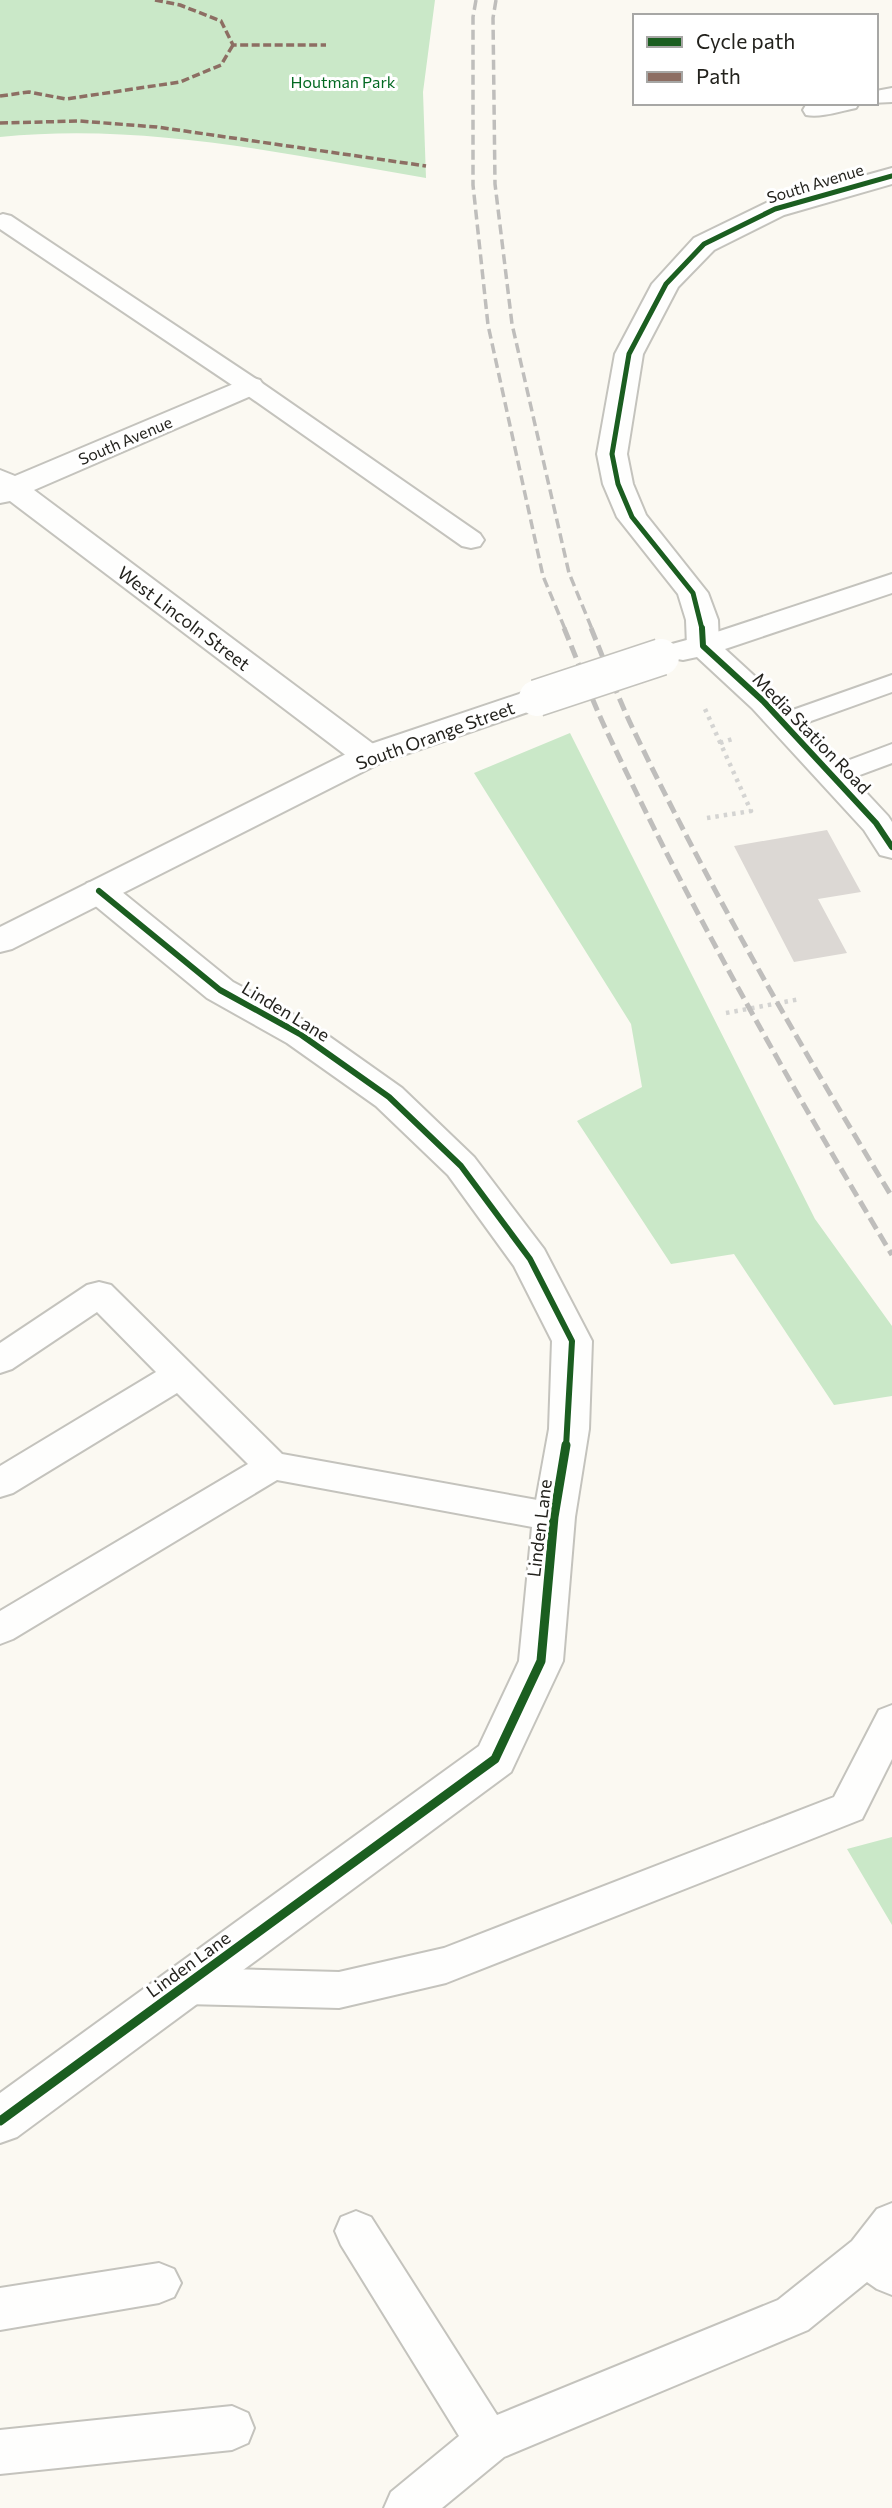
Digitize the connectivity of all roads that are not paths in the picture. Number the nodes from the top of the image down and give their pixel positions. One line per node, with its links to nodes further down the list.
1 (838, 105): 2 (lane)
2 (814, 110)
3 (892, 176): 9 (street, South Avenue)
4 (3, 221): 5 (lane)
5 (250, 386): 6 (street, South Avenue); 7 (lane)
6 (4, 487): 13 (street, West Lincoln Street)
7 (471, 540)
8 (892, 583): 9 (street, South Orange Street)
9 (703, 646): 11 (street, Media Station Road); 13 (street, South Orange Street, bridge)
10 (892, 684): 11 (lane)
11 (783, 723): 14 (street, Media Station Road)
12 (892, 753): 14 (lane)
13 (368, 756): 16 (street, South Orange Street)
14 (833, 776): 15 (street, Media Station Road)
15 (892, 847)
16 (99, 891): 17 (street, South Orange Street); 22 (street, Linden Lane)
17 (0, 941)
18 (0, 1360): 19 (lane)
19 (180, 1374): 20 (lane); 21 (lane)
20 (272, 1465): 22 (lane); 23 (lane)
21 (0, 1483)
22 (554, 1517): 25 (street, Linden Lane)
23 (0, 1629)
24 (892, 1721): 25 (lane)
25 (185, 1986): 26 (street, Linden Lane)
26 (0, 2121)
27 (356, 2231): 32 (lane)
28 (884, 2251): 32 (lane)
29 (159, 2283): 30 (lane)
30 (0, 2309)
31 (232, 2428): 33 (lane)
32 (488, 2441): 34 (lane)
33 (0, 2452)
34 (407, 2508)

